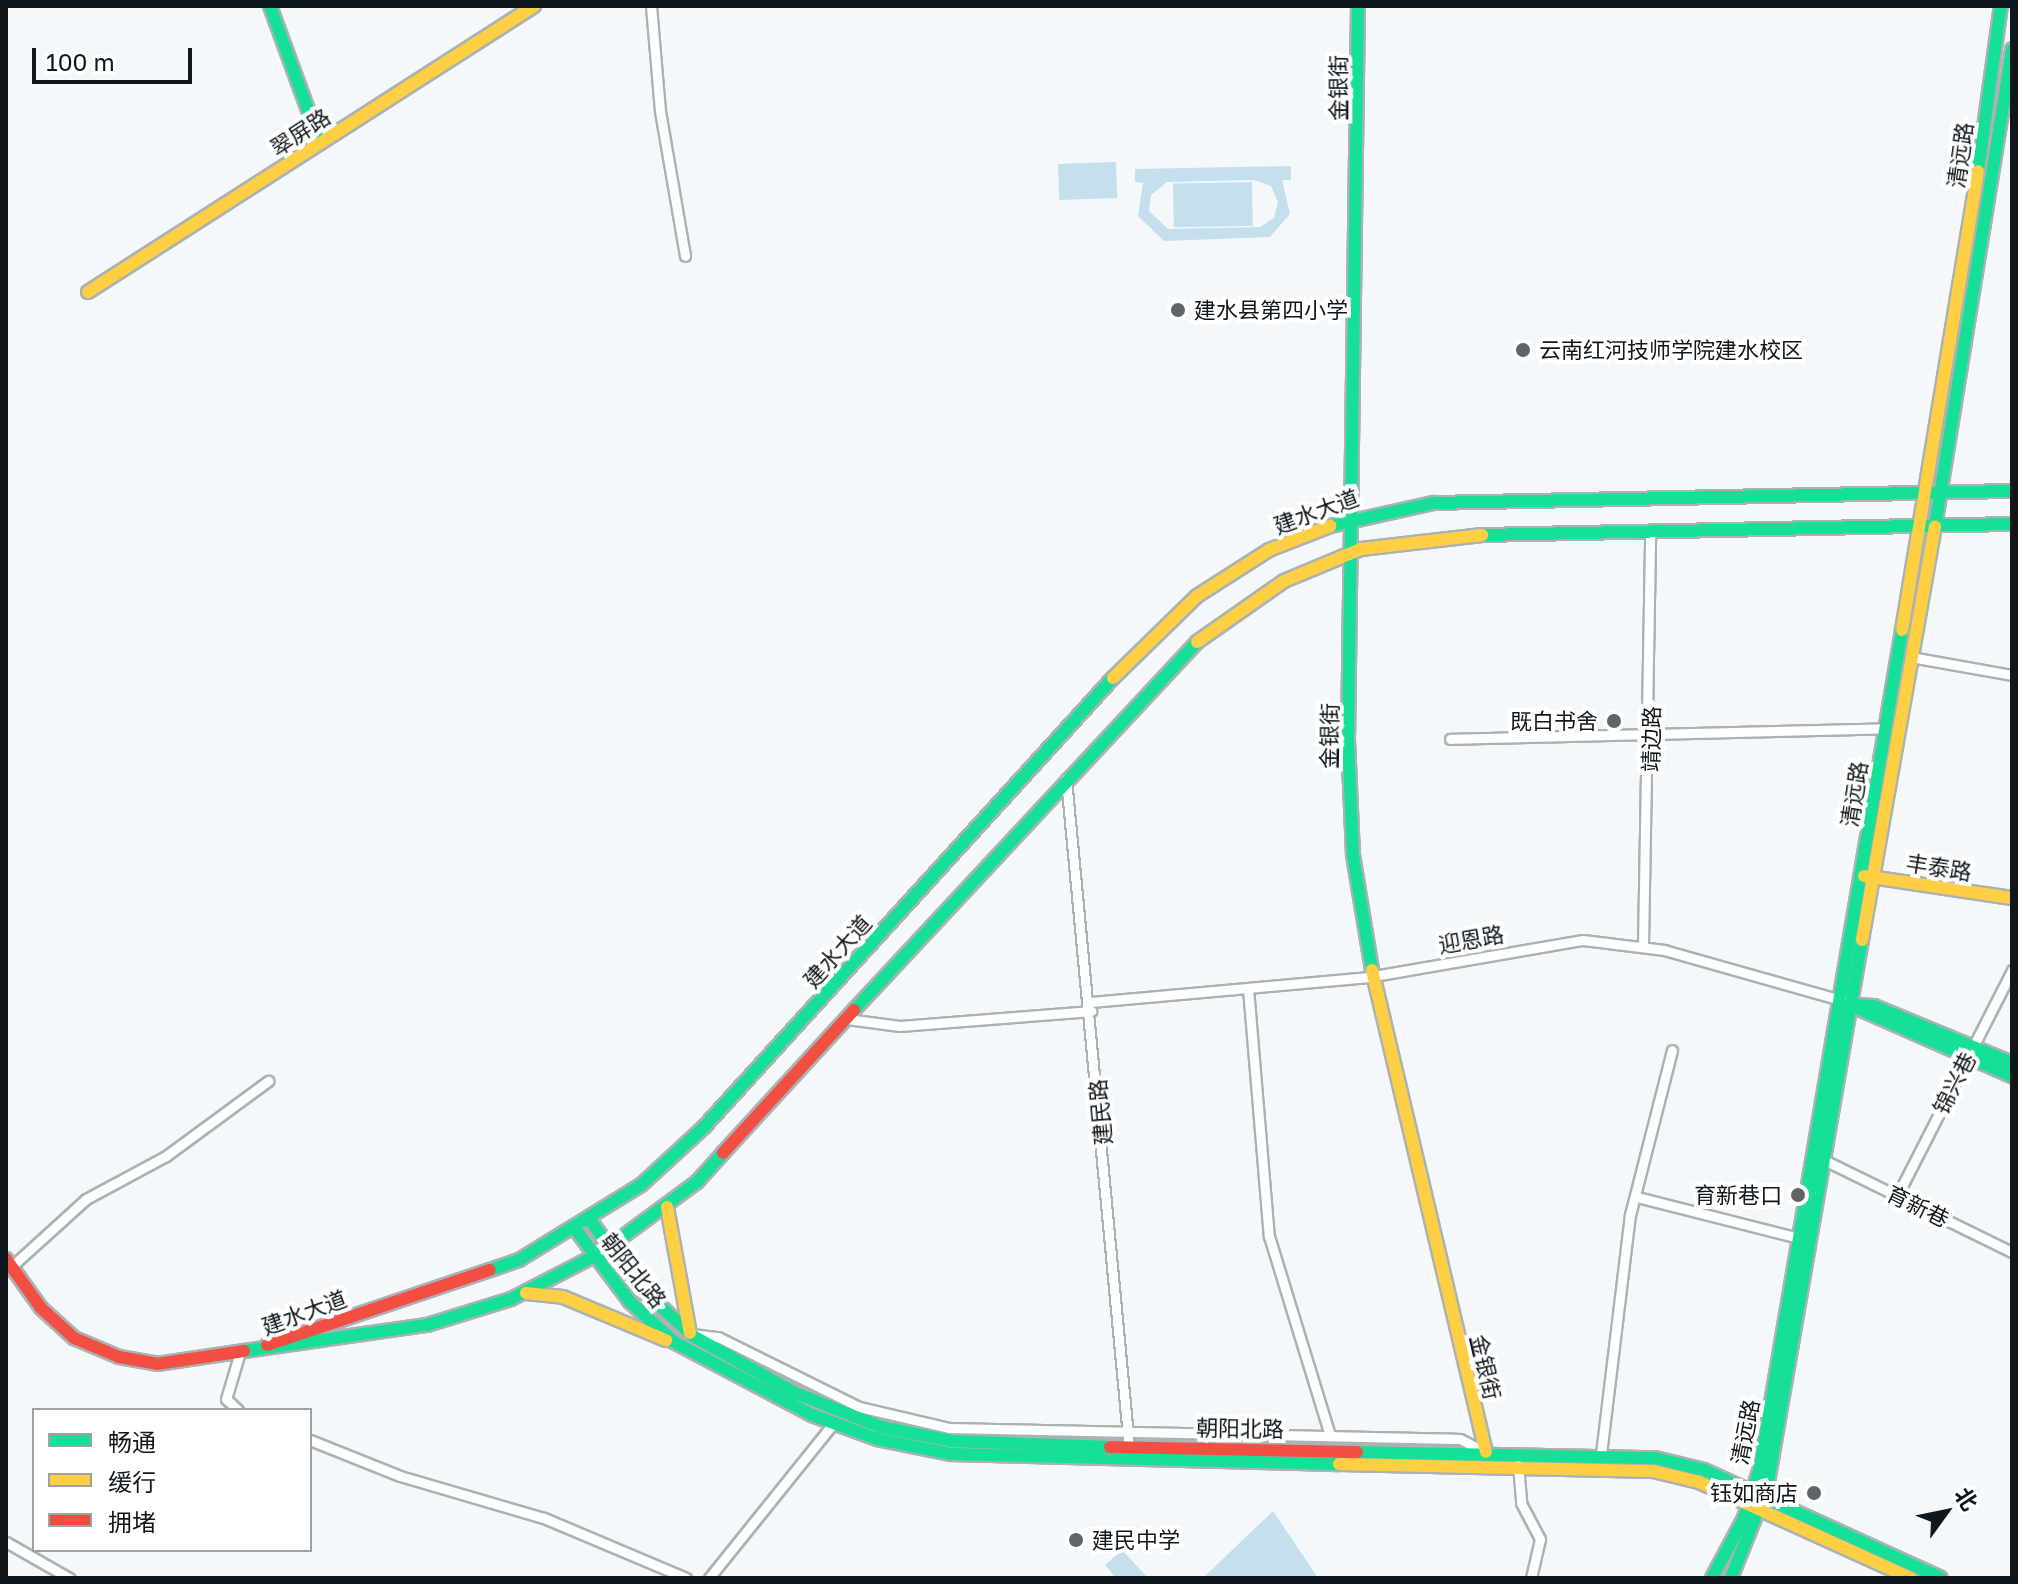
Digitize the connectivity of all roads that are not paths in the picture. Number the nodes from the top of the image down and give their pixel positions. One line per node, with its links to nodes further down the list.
1 (270, 6): 7 (main road)
2 (534, 6): 7 (main road, 翠屏路)
3 (651, 6): 8 (street)
4 (1358, 6): 13 (main road, 金银街)
5 (2001, 6): 12 (main road, 清远路)
6 (2012, 49): 11 (main road, 清远路)
7 (320, 143): 9 (main road, 翠屏路)
8 (685, 256)
9 (88, 292)
10 (2012, 491): 11 (main road, 建水大道)
11 (1940, 492): 12 (main road, 建水大道); 15 (main road, 清远路)
12 (1923, 493): 13 (main road, 建水大道); 16 (main road, 清远路)
13 (1354, 516): 18 (main road, 金银街); 43 (main road, 建水大道)
14 (2012, 524): 15 (main road, 建水大道)
15 (1935, 526): 16 (main road, 建水大道); 19 (main road, 清远路)
16 (1918, 527): 17 (main road, 建水大道); 21 (main road, 清远路)
17 (1650, 533): 18 (main road, 建水大道); 22 (street, 靖边路)
18 (1353, 552): 24 (main road, 建水大道); 29 (main road, 金银街)
19 (1911, 657): 20 (street); 25 (main road, 清远路)
20 (2012, 675)
21 (1885, 728): 22 (street); 25 (main road, 清远路)
22 (1651, 736): 23 (street); 27 (street, 靖边路)
23 (1450, 739)
24 (1066, 779): 32 (street, 建民路); 33 (main road, 建水大道)
25 (1866, 876): 26 (main road, 丰泰路); 31 (main road, 清远路)
26 (2012, 898)
27 (1643, 945): 29 (street, 迎恩路); 31 (street, 迎恩路)
28 (2012, 970): 35 (street, 锦兴巷)
29 (1372, 977): 30 (street, 迎恩路); 61 (main road, 金银街)
30 (1248, 988): 32 (street, 迎恩路); 58 (street)
31 (1845, 1002): 35 (main road, 迎恩路); 39 (main road, 清远路); 45 (main road, 清远路)
32 (1090, 1007): 33 (street, 迎恩路); 57 (street, 建民路)
33 (847, 1019): 42 (main road, 建水大道)
34 (1672, 1050): 41 (street)
35 (1970, 1052): 36 (main road, 迎恩路); 37 (main road, 迎恩路); 40 (street, 锦兴巷)
36 (2012, 1063)
37 (2012, 1076)
38 (268, 1081): 49 (street)
39 (1824, 1160): 40 (street, 育新巷); 64 (main road, 清远路)
40 (1897, 1196): 47 (street, 育新巷)
41 (1637, 1197): 45 (street); 62 (street)
42 (667, 1207): 46 (main road, 建水大道); 51 (main road)
43 (590, 1220): 44 (main road, 建水大道); 46 (main road, 朝阳北路)
44 (576, 1230): 48 (main road, 朝阳北路); 53 (main road, 建水大道)
45 (1799, 1238): 64 (main road, 清远路)
46 (609, 1247): 48 (main road, 建水大道); 51 (main road, 朝阳北路)
47 (2012, 1252)
48 (595, 1256): 50 (main road, 建水大道); 52 (main road, 朝阳北路)
49 (9, 1263): 54 (main road)
50 (526, 1293): 52 (main road); 53 (main road, 建水大道)
51 (690, 1333): 57 (street); 60 (main road, 朝阳北路)
52 (674, 1342): 56 (main road, 朝阳北路)
53 (259, 1348): 54 (main road)
54 (240, 1352): 55 (street)
55 (236, 1408)
56 (833, 1424): 63 (main road, 朝阳北路); 68 (street)
57 (1128, 1432): 58 (street); 60 (street, 建民路)
58 (1330, 1436): 61 (street)
59 (312, 1441): 67 (street)
60 (1129, 1447): 61 (main road, 朝阳北路)
61 (1486, 1452): 62 (main road, 朝阳北路)
62 (1601, 1454): 64 (main road, 朝阳北路)
63 (1518, 1465): 64 (main road, 朝阳北路); 69 (street)
64 (1757, 1501): 70 (main road, 清远路); 71 (main road, 清远路); 72 (main road, 朝阳北路); 73 (main road, 朝阳北路)
65 (6, 1542): 66 (street)
66 (69, 1578)
67 (686, 1578)
68 (709, 1578)
69 (1531, 1578)
70 (1712, 1578)
71 (1731, 1578)
72 (1911, 1578)
73 (1941, 1578)

